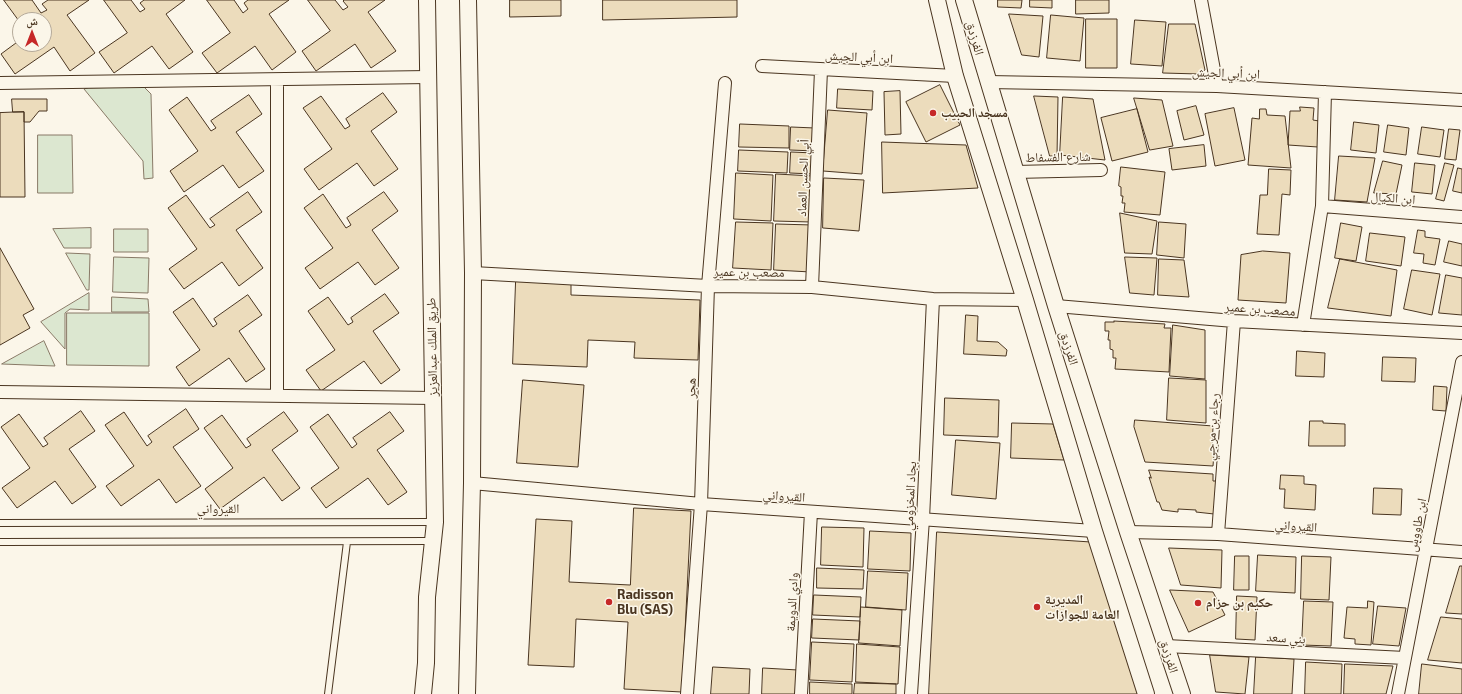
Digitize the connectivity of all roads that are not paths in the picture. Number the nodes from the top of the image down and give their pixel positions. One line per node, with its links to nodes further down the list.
1 (426, 0): 9 (street, طريق الملك عبدالعزيز)
2 (468, 0): 21 (street)
3 (937, 0): 8 (street)
4 (964, 0): 11 (street, الفرزدق)
5 (1201, 0): 14 (street)
6 (762, 66): 7 (street, ابن أبي الجيش)
7 (821, 70): 8 (street, ابن أبي الجيش); 23 (street, أبي الحسن العماد)
8 (955, 76): 25 (street)
9 (428, 77): 10 (street); 33 (street, طريق الملك عبدالعزيز)
10 (277, 80): 13 (street); 32 (street)
11 (988, 82): 14 (street, ابن أبي الجيش); 18 (street, الفرزدق)
12 (725, 83): 22 (street, هجر)
13 (0, 84)
14 (1217, 86): 15 (street, ابن أبي الجيش)
15 (1325, 92): 16 (street, ابن أبي الجيش); 19 (street)
16 (1462, 100)
17 (1101, 170): 18 (street, شارع الفسفاط)
18 (1015, 172): 26 (street, الفرزدق)
19 (1322, 206): 20 (street, ابن الكيال); 28 (street)
20 (1462, 217)
21 (473, 273): 22 (street, مصعب بن عمير); 34 (street)
22 (708, 286): 23 (street, مصعب بن عمير); 35 (street, هجر)
23 (812, 288): 24 (street, مصعب بن عمير)
24 (933, 299): 25 (street, مصعب بن عمير); 37 (street, بجاد المخزومي)
25 (1025, 300): 40 (street)
26 (1056, 306): 27 (street, مصعب بن عمير); 41 (street, الفرزدق)
27 (1234, 321): 28 (street, مصعب بن عمير); 42 (street, رجاء بن مرجي)
28 (1303, 325): 29 (street, مصعب بن عمير)
29 (1462, 334)
30 (1462, 362): 46 (street, ابن طاووس)
31 (0, 392): 32 (street)
32 (277, 396): 33 (street)
33 (433, 398): 38 (street, طريق الملك عبدالعزيز)
34 (472, 483): 35 (street, القيرواني); 52 (street)
35 (701, 504): 36 (street, القيرواني); 53 (street, هجر)
36 (811, 512): 37 (street, القيرواني); 54 (street, وادي الدويمة)
37 (923, 519): 40 (street, القيرواني); 55 (street, بجاد المخزومي)
38 (435, 522): 39 (lane, القيرواني); 43 (street, طريق الملك عبدالعزيز)
39 (0, 523)
40 (1094, 531): 56 (street)
41 (1128, 532): 42 (street, القيرواني); 48 (street, الفرزدق)
42 (1218, 534): 46 (street, القيرواني)
43 (433, 541): 45 (lane); 51 (street, طريق الملك عبدالعزيز)
44 (0, 542): 45 (lane)
45 (347, 542): 50 (lane)
46 (1426, 549): 47 (street, القيرواني); 49 (street, ابن طاووس)
47 (1462, 552)
48 (1166, 646): 49 (street, بني سعد); 57 (street, الفرزدق)
49 (1405, 658): 58 (street, ابن طاووس)
50 (328, 694)
51 (423, 694)
52 (467, 694)
53 (687, 694)
54 (801, 694)
55 (911, 694)
56 (1146, 694)
57 (1182, 694)
58 (1398, 694)

